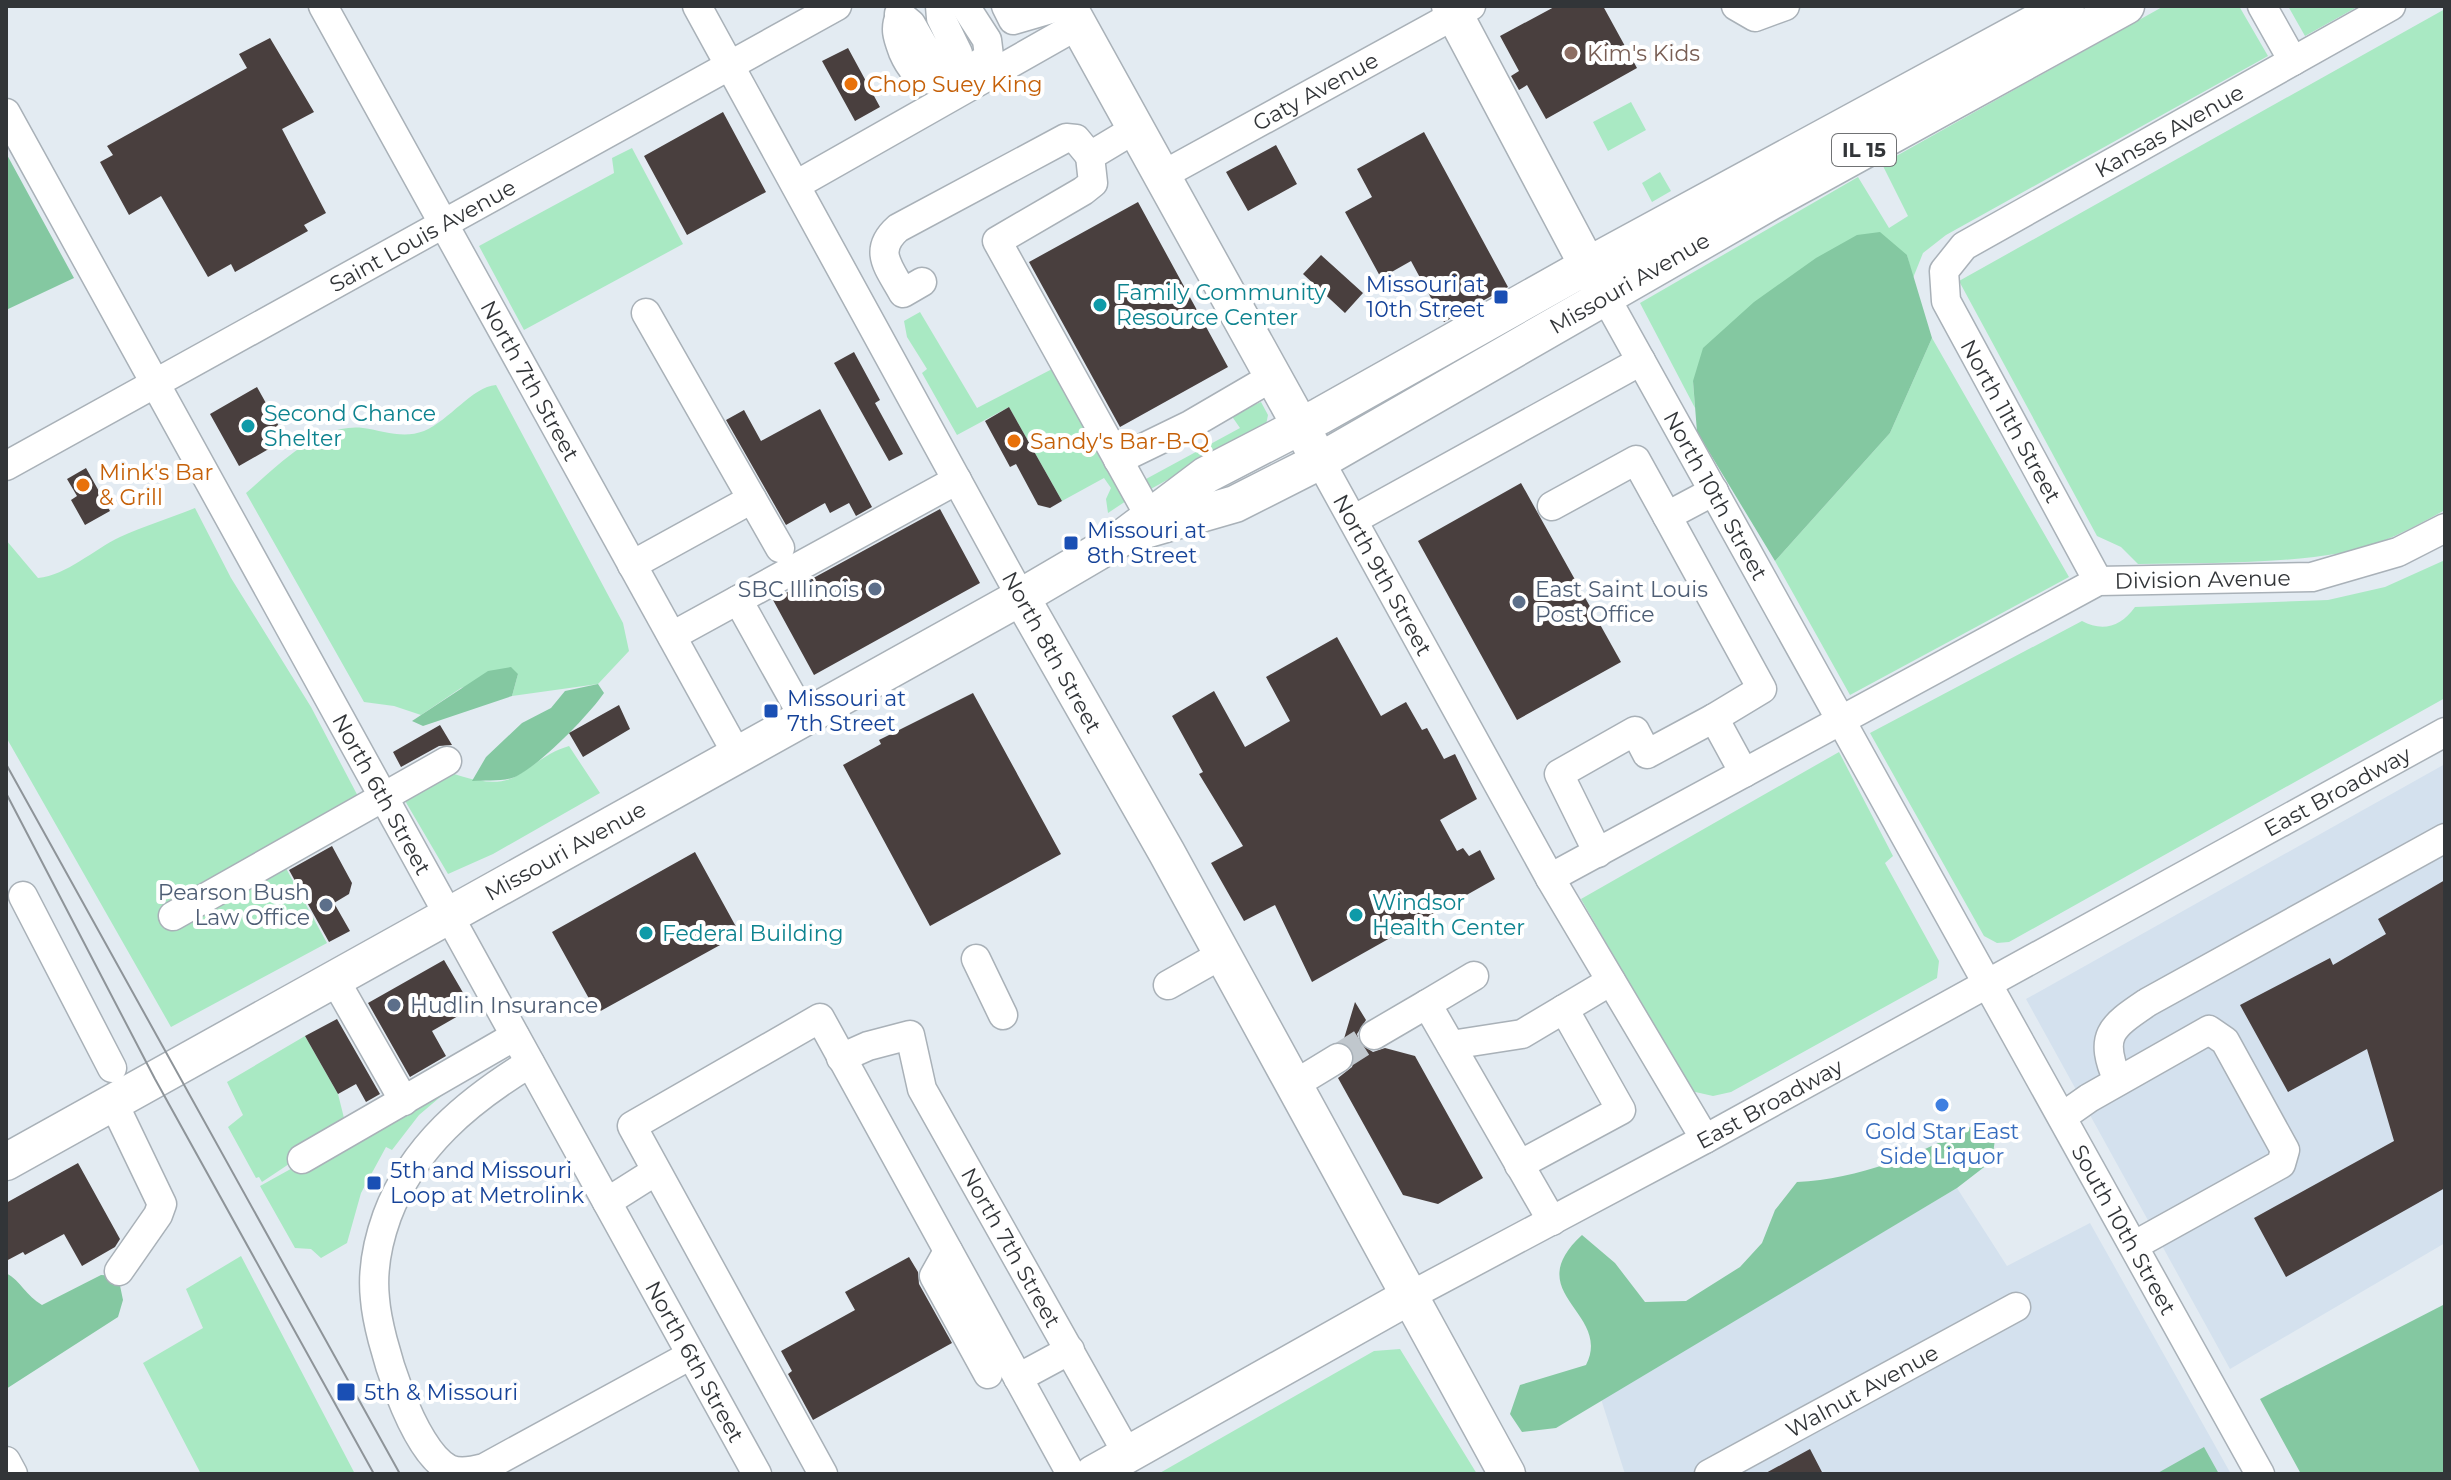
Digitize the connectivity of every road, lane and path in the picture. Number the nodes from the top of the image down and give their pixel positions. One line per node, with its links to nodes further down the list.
1 (323, 6): 23 (street, North 7th Street)
2 (697, 6): 17 (street, North 8th Street)
3 (837, 6): 17 (street, Saint Louis Avenue)
4 (940, 6): 14 (street)
5 (965, 6): 14 (street)
6 (1006, 6): 15 (street)
7 (1736, 6): 8 (street)
8 (1785, 6)
9 (2066, 6): 25 (main road, Missouri Avenue / IL 15)
10 (2126, 6): 29 (main road, Missouri Avenue / IL 15)
11 (2262, 6): 16 (street)
12 (2391, 6): 16 (street, Kansas Avenue)
13 (1459, 9): 21 (street, Gaty Avenue); 25 (main road, North 10th Street)
14 (897, 11)
15 (1069, 12): 19 (main road, North 9th Street); 22 (street)
16 (2293, 61): 24 (street, Kansas Avenue)
17 (730, 65): 22 (street, North 8th Street); 23 (street, Saint Louis Avenue)
18 (6, 113): 33 (street, North 6th Street)
19 (1135, 129): 20 (street); 21 (main road, North 9th Street)
20 (1090, 156): 26 (street); 35 (street)
21 (1161, 176): 32 (main road, North 9th Street)
22 (796, 185): 28 (street, North 8th Street)
23 (443, 222): 33 (street, Saint Louis Avenue); 47 (street, North 7th Street)
24 (1951, 258): 48 (street, North 11th Street)
25 (1587, 266): 29 (main road, North 10th Street); 34 (main road, Missouri Avenue / IL 15)
26 (890, 268): 27 (street); 28 (street)
27 (922, 282)
28 (853, 290): 38 (street, North 8th Street)
29 (1606, 298): 31 (street, North 10th Street); 36 (main road, Missouri Avenue)
30 (646, 313): 40 (street)
31 (1641, 361): 39 (street, North 10th Street); 43 (street)
32 (1274, 376): 34 (main road, North 9th Street); 35 (street)
33 (155, 382): 37 (street, Saint Louis Avenue); 59 (street, North 6th Street)
34 (1301, 426): 36 (main road, North 9th Street); 44 (main road, Missouri Avenue)
35 (1118, 460): 44 (street)
36 (1320, 461): 43 (street, North 9th Street); 44 (main road, Missouri Avenue)
37 (6, 466)
38 (957, 480): 49 (street, North 8th Street); 50 (street)
39 (1714, 491): 42 (street); 54 (street, North 10th Street)
40 (752, 499): 46 (street); 47 (street)
41 (1552, 506): 42 (street)
42 (1667, 516): 53 (street)
43 (1353, 520): 62 (street, North 9th Street)
44 (1138, 527): 49 (main road, Missouri Avenue)
45 (2445, 528): 48 (street, Division Avenue)
46 (780, 548)
47 (632, 565): 51 (street, North 7th Street)
48 (2098, 581): 54 (street, Division Avenue)
49 (1021, 597): 52 (main road, Missouri Avenue); 66 (main road, North 8th Street)
50 (738, 600): 51 (street); 52 (street)
51 (672, 636): 56 (street, North 7th Street)
52 (804, 718): 56 (main road, Missouri Avenue)
53 (1714, 718): 58 (street); 61 (street)
54 (1843, 720): 58 (street, Division Avenue); 71 (street, North 10th Street)
55 (2445, 732): 71 (street, East Broadway)
56 (738, 756): 65 (main road, Missouri Avenue)
57 (447, 761): 59 (street)
58 (1744, 773): 61 (street, Division Avenue)
59 (384, 798): 64 (street); 65 (street, North 6th Street)
60 (2445, 838): 82 (street)
61 (1598, 853): 62 (street, Division Avenue)
62 (1550, 878): 70 (street, North 9th Street)
63 (23, 896): 83 (street)
64 (173, 916)
65 (449, 916): 69 (main road, Missouri Avenue); 77 (street, North 6th Street)
66 (1221, 955): 72 (street); 84 (main road, North 8th Street)
67 (976, 959): 75 (street)
68 (1474, 976): 73 (street)
69 (335, 980): 83 (main road, Missouri Avenue); 85 (street)
70 (1611, 981): 74 (street); 87 (street, North 9th Street)
71 (1987, 984): 86 (street, South 10th Street); 87 (street, East Broadway)
72 (1168, 985)
73 (1427, 1004): 76 (street); 78 (street)
74 (1564, 1009): 78 (street); 90 (street)
75 (1003, 1015)
76 (1374, 1035)
77 (515, 1036): 81 (street, North 6th Street); 85 (street)
78 (1451, 1045): 90 (street)
79 (841, 1058): 91 (street); 95 (street); 99 (street, North 7th Street)
80 (1338, 1058): 84 (street)
81 (530, 1063): 92 (street, North 6th Street); 100 (street)
82 (2118, 1081): 86 (street); 94 (street)
83 (112, 1085): 89 (main road, Missouri Avenue); 96 (street)
84 (1292, 1086): 97 (main road, North 8th Street)
85 (404, 1101): 88 (street)
86 (2062, 1117): 94 (street, South 10th Street)
87 (1705, 1139): 93 (street, East Broadway)
88 (302, 1159)
89 (6, 1162)
90 (1519, 1165): 93 (street)
91 (656, 1171): 92 (street); 107 (street)
92 (607, 1202): 100 (street, North 6th Street)
93 (1552, 1221): 97 (street, East Broadway)
94 (2135, 1245): 112 (street, South 10th Street)
95 (948, 1251): 101 (street); 102 (street)
96 (119, 1271)
97 (1408, 1297): 103 (main road, East Broadway); 110 (main road, North 8th Street)
98 (2016, 1307): 111 (street, Walnut Avenue)
99 (1070, 1350): 102 (street); 103 (street, North 7th Street)
100 (691, 1355): 106 (street, North 6th Street)
101 (988, 1374)
102 (1018, 1378): 108 (street)
103 (1128, 1455): 109 (main road, East Broadway)
104 (6, 1461): 105 (street)
105 (13, 1474)
106 (757, 1474)
107 (823, 1474)
108 (1071, 1474)
109 (1093, 1474)
110 (1507, 1474)
111 (1709, 1474)
112 (2260, 1474)

